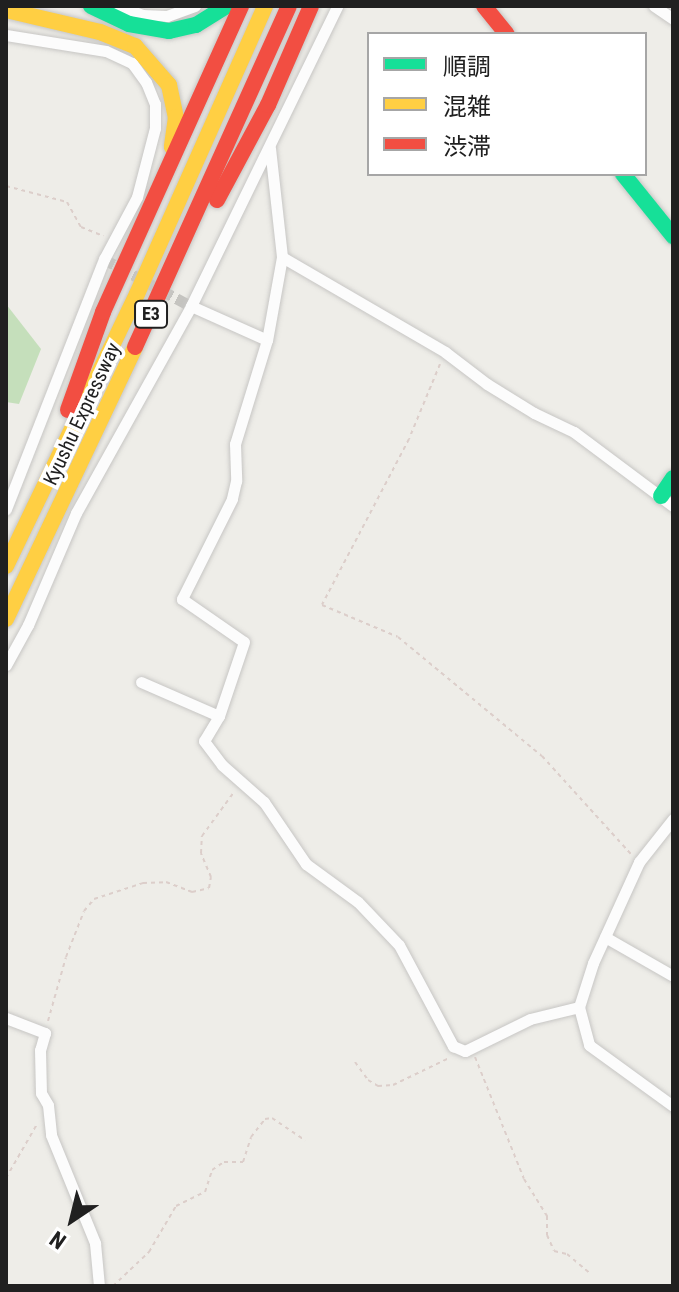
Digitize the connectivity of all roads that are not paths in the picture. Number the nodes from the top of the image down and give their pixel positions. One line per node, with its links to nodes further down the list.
1 (91, 6): 4 (main road)
2 (119, 6): 3 (street)
3 (195, 6)
4 (226, 6)
5 (241, 6): 18 (main road)
6 (265, 6): 27 (main road, Kyushu Expressway / E3)
7 (289, 6): 23 (main road, Kyushu Expressway / E3)
8 (311, 6): 23 (main road)
9 (337, 6): 16 (street)
10 (484, 6): 14 (main road)
11 (654, 6): 13 (street)
12 (6, 10): 18 (main road)
13 (673, 19)
14 (505, 32)
15 (6, 35): 26 (street)
16 (270, 148): 20 (street); 21 (street)
17 (625, 176): 19 (main road)
18 (147, 215): 27 (main road)
19 (673, 236)
20 (282, 257): 22 (street); 25 (street)
21 (191, 306): 22 (street); 30 (street)
22 (267, 340): 32 (street)
23 (112, 398): 29 (main road, Kyushu Expressway / E3)
24 (673, 478): 25 (main road)
25 (667, 501)
26 (6, 509)
27 (31, 512): 28 (main road, Kyushu Expressway / E3)
28 (6, 566)
29 (6, 619)
30 (6, 665)
31 (141, 682): 32 (street)
32 (219, 716): 36 (street)
33 (673, 819): 34 (street)
34 (605, 937): 35 (street); 36 (street)
35 (673, 976)
36 (579, 1007): 38 (street)
37 (6, 1018): 39 (street)
38 (673, 1106)
39 (99, 1286)

